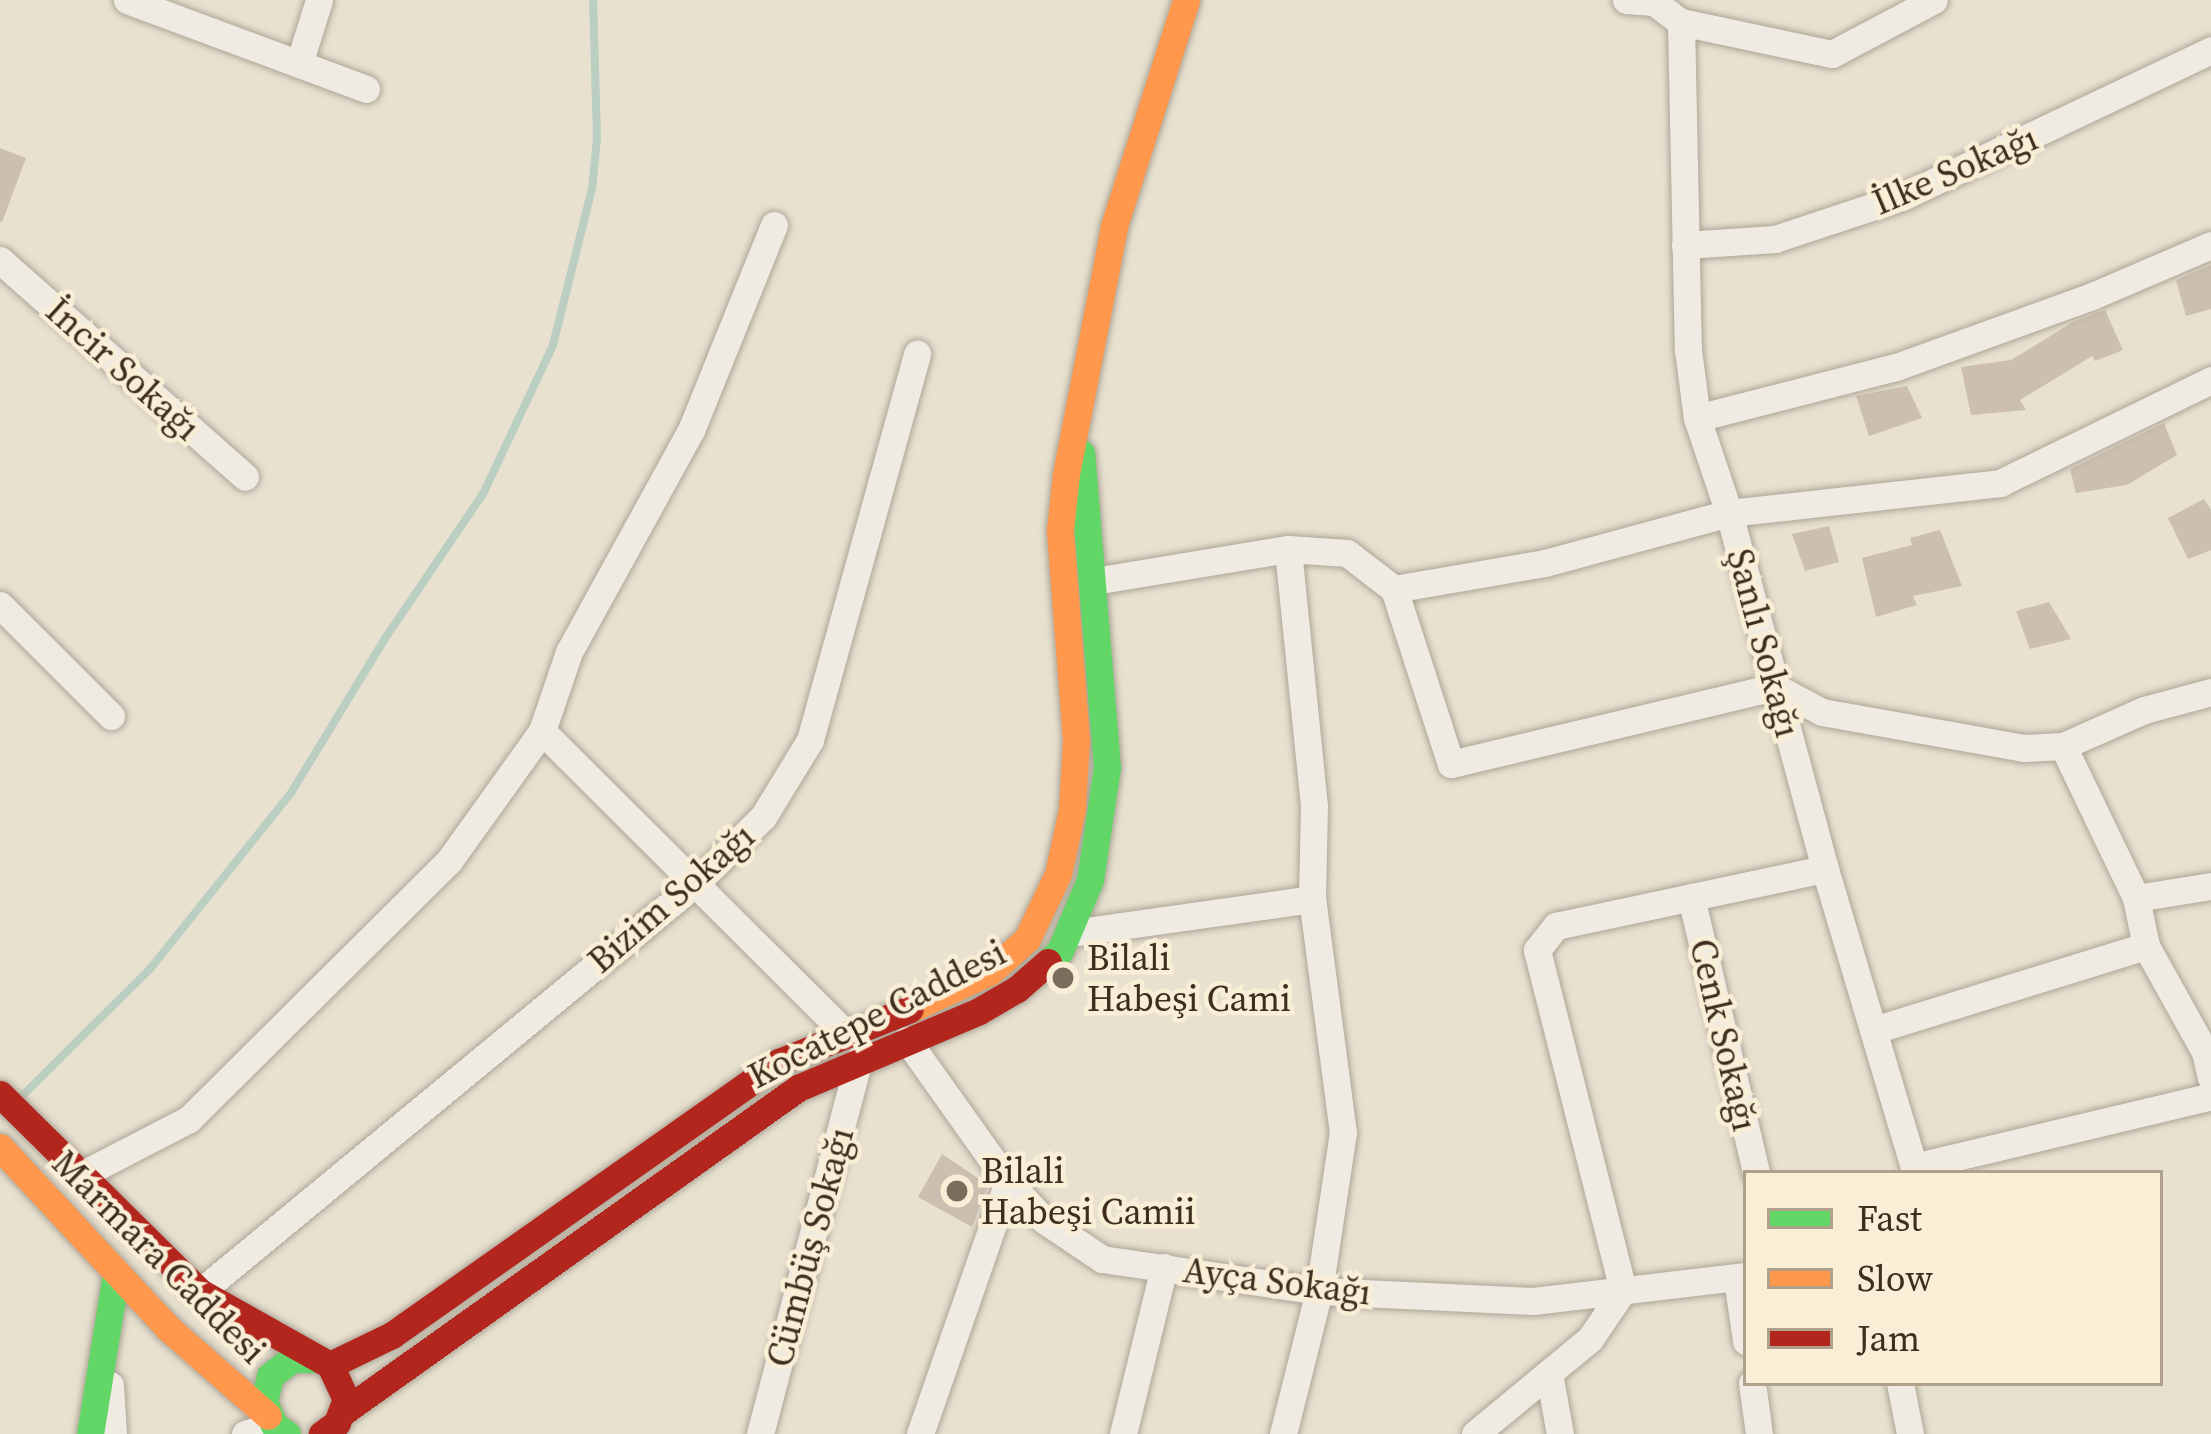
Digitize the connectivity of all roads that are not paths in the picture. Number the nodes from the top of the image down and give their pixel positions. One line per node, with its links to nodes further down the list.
1 (127, 0): 8 (street)
2 (319, 0): 8 (street)
3 (1186, 0): 17 (main road, Kocatepe Caddesi)
4 (1934, 0): 6 (street)
5 (1644, 1): 6 (street)
6 (1681, 22): 11 (street, Şanlı Sokağı)
7 (2211, 50): 11 (street, İlke Sokağı)
8 (299, 64): 9 (street)
9 (366, 89)
10 (774, 225): 28 (street)
11 (1685, 244): 16 (street, Şanlı Sokağı)
12 (2211, 245): 16 (street)
13 (0, 260): 18 (street, İncir Sokağı)
14 (917, 354): 31 (street, Bizim Sokağı)
15 (2211, 380): 19 (street)
16 (1697, 418): 19 (street, Şanlı Sokağı)
17 (1077, 420): 21 (main road, Kocatepe Caddesi); 22 (main road, Kocatepe Caddesi)
18 (245, 477)
19 (1729, 513): 23 (street); 25 (street, Şanlı Sokağı)
20 (1288, 549): 21 (street); 23 (street); 34 (street)
21 (1094, 581): 22 (main road); 36 (main road, Kocatepe Caddesi)
22 (1064, 582): 37 (main road, Kocatepe Caddesi)
23 (1394, 589): 25 (street)
24 (0, 605): 27 (street)
25 (1775, 687): 29 (street); 30 (street, Şanlı Sokağı)
26 (2211, 692): 29 (street)
27 (111, 716)
28 (542, 731): 31 (street); 48 (street)
29 (2063, 746): 35 (street)
30 (1825, 869): 33 (street); 40 (street, Şanlı Sokağı)
31 (698, 882): 41 (street); 57 (street, Bizim Sokağı)
32 (2211, 886): 35 (street)
33 (1691, 896): 49 (street, Cenk Sokağı); 55 (street)
34 (1312, 898): 36 (street); 56 (street)
35 (2136, 898): 38 (street)
36 (1070, 933): 37 (main road); 42 (main road, Kocatepe Caddesi)
37 (1027, 939): 39 (main road, Kocatepe Caddesi)
38 (2146, 946): 40 (street); 44 (street)
39 (891, 1016): 41 (main road, Kocatepe Caddesi); 42 (main road)
40 (1874, 1030): 50 (street, Şanlı Sokağı)
41 (845, 1033): 59 (main road, Kocatepe Caddesi)
42 (907, 1040): 43 (main road, Kocatepe Caddesi); 51 (street, Ayça Sokağı)
43 (859, 1060): 64 (main road, Kocatepe Caddesi); 68 (street, Cümbüş Sokağı)
44 (2209, 1060)
45 (2211, 1096): 50 (street)
46 (8, 1103): 48 (main road, Marmara Caddesi)
47 (0, 1147): 53 (main road, Marmara Caddesi)
48 (70, 1167): 57 (main road, Marmara Caddesi)
49 (1755, 1170)
50 (1915, 1170)
51 (1008, 1182): 52 (street, Ayça Sokağı); 69 (street)
52 (1164, 1267): 56 (street, Ayça Sokağı); 70 (street)
53 (116, 1273): 58 (main road); 63 (main road, Marmara Caddesi)
54 (1742, 1277): 55 (street, Ayça Sokağı)
55 (1623, 1290): 56 (street, Ayça Sokağı); 60 (street)
56 (1319, 1291): 71 (street)
57 (200, 1292): 59 (main road, Marmara Caddesi)
58 (101, 1342): 65 (main road); 66 (street)
59 (324, 1362): 63 (main road, Kocatepe Caddesi); 64 (main road)
60 (1549, 1372): 72 (street); 73 (street)
61 (1752, 1386): 74 (street)
62 (1901, 1386): 75 (street)
63 (277, 1425): 67 (street)
64 (336, 1426)
65 (90, 1434)
66 (113, 1434)
67 (244, 1434)
68 (760, 1434)
69 (920, 1434)
70 (1123, 1434)
71 (1283, 1434)
72 (1475, 1434)
73 (1560, 1434)
74 (1760, 1434)
75 (1910, 1434)

